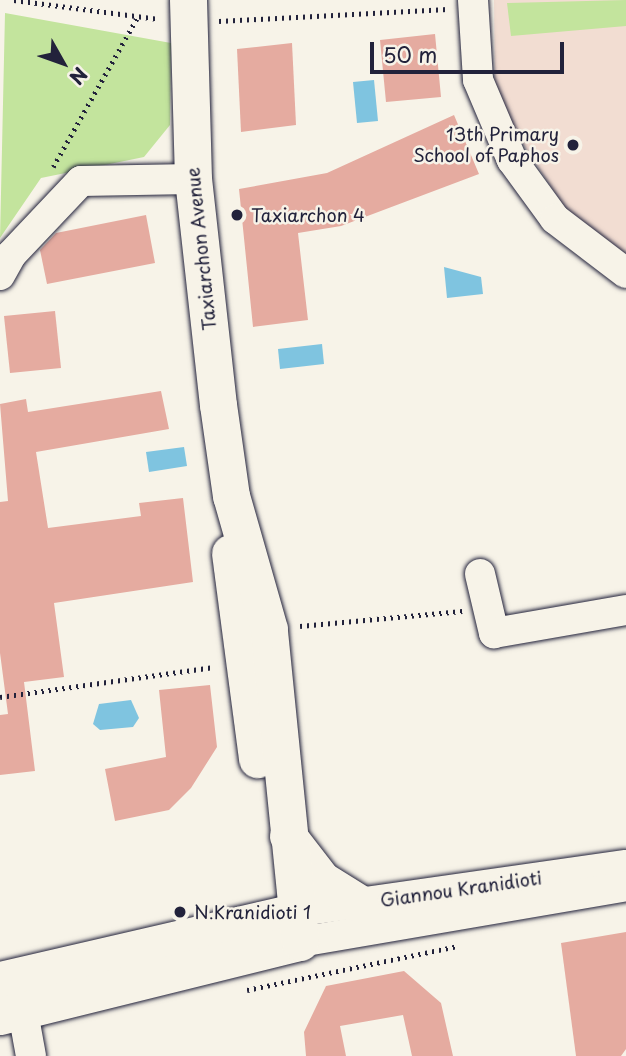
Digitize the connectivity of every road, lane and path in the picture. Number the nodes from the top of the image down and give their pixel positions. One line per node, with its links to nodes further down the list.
1 (14, 0): 3 (path)
2 (472, 4): 4 (path); 7 (street)
3 (138, 16): 4 (path); 6 (path)
4 (203, 18): 5 (main road, Taxiarchon Avenue)
5 (192, 179): 8 (street); 9 (main road, Taxiarchon Avenue)
6 (47, 180)
7 (626, 273)
8 (0, 275)
9 (231, 496): 12 (main road, Taxiarchon Avenue); 16 (main road, Taxiarchon Avenue)
10 (480, 574): 11 (street)
11 (626, 610)
12 (286, 832): 15 (main road); 16 (main road, Taxiarchon Avenue)
13 (626, 865): 15 (street, Giannou Kranidioti)
14 (626, 886): 16 (street, Giannou Kranidioti)
15 (359, 903): 16 (street, Giannou Kranidioti)
16 (285, 929): 19 (main road, Giannou Kranidioti)
17 (467, 944): 18 (path)
18 (242, 991)
19 (7, 1001): 20 (street); 21 (street)
20 (10, 1056)
21 (31, 1056)

